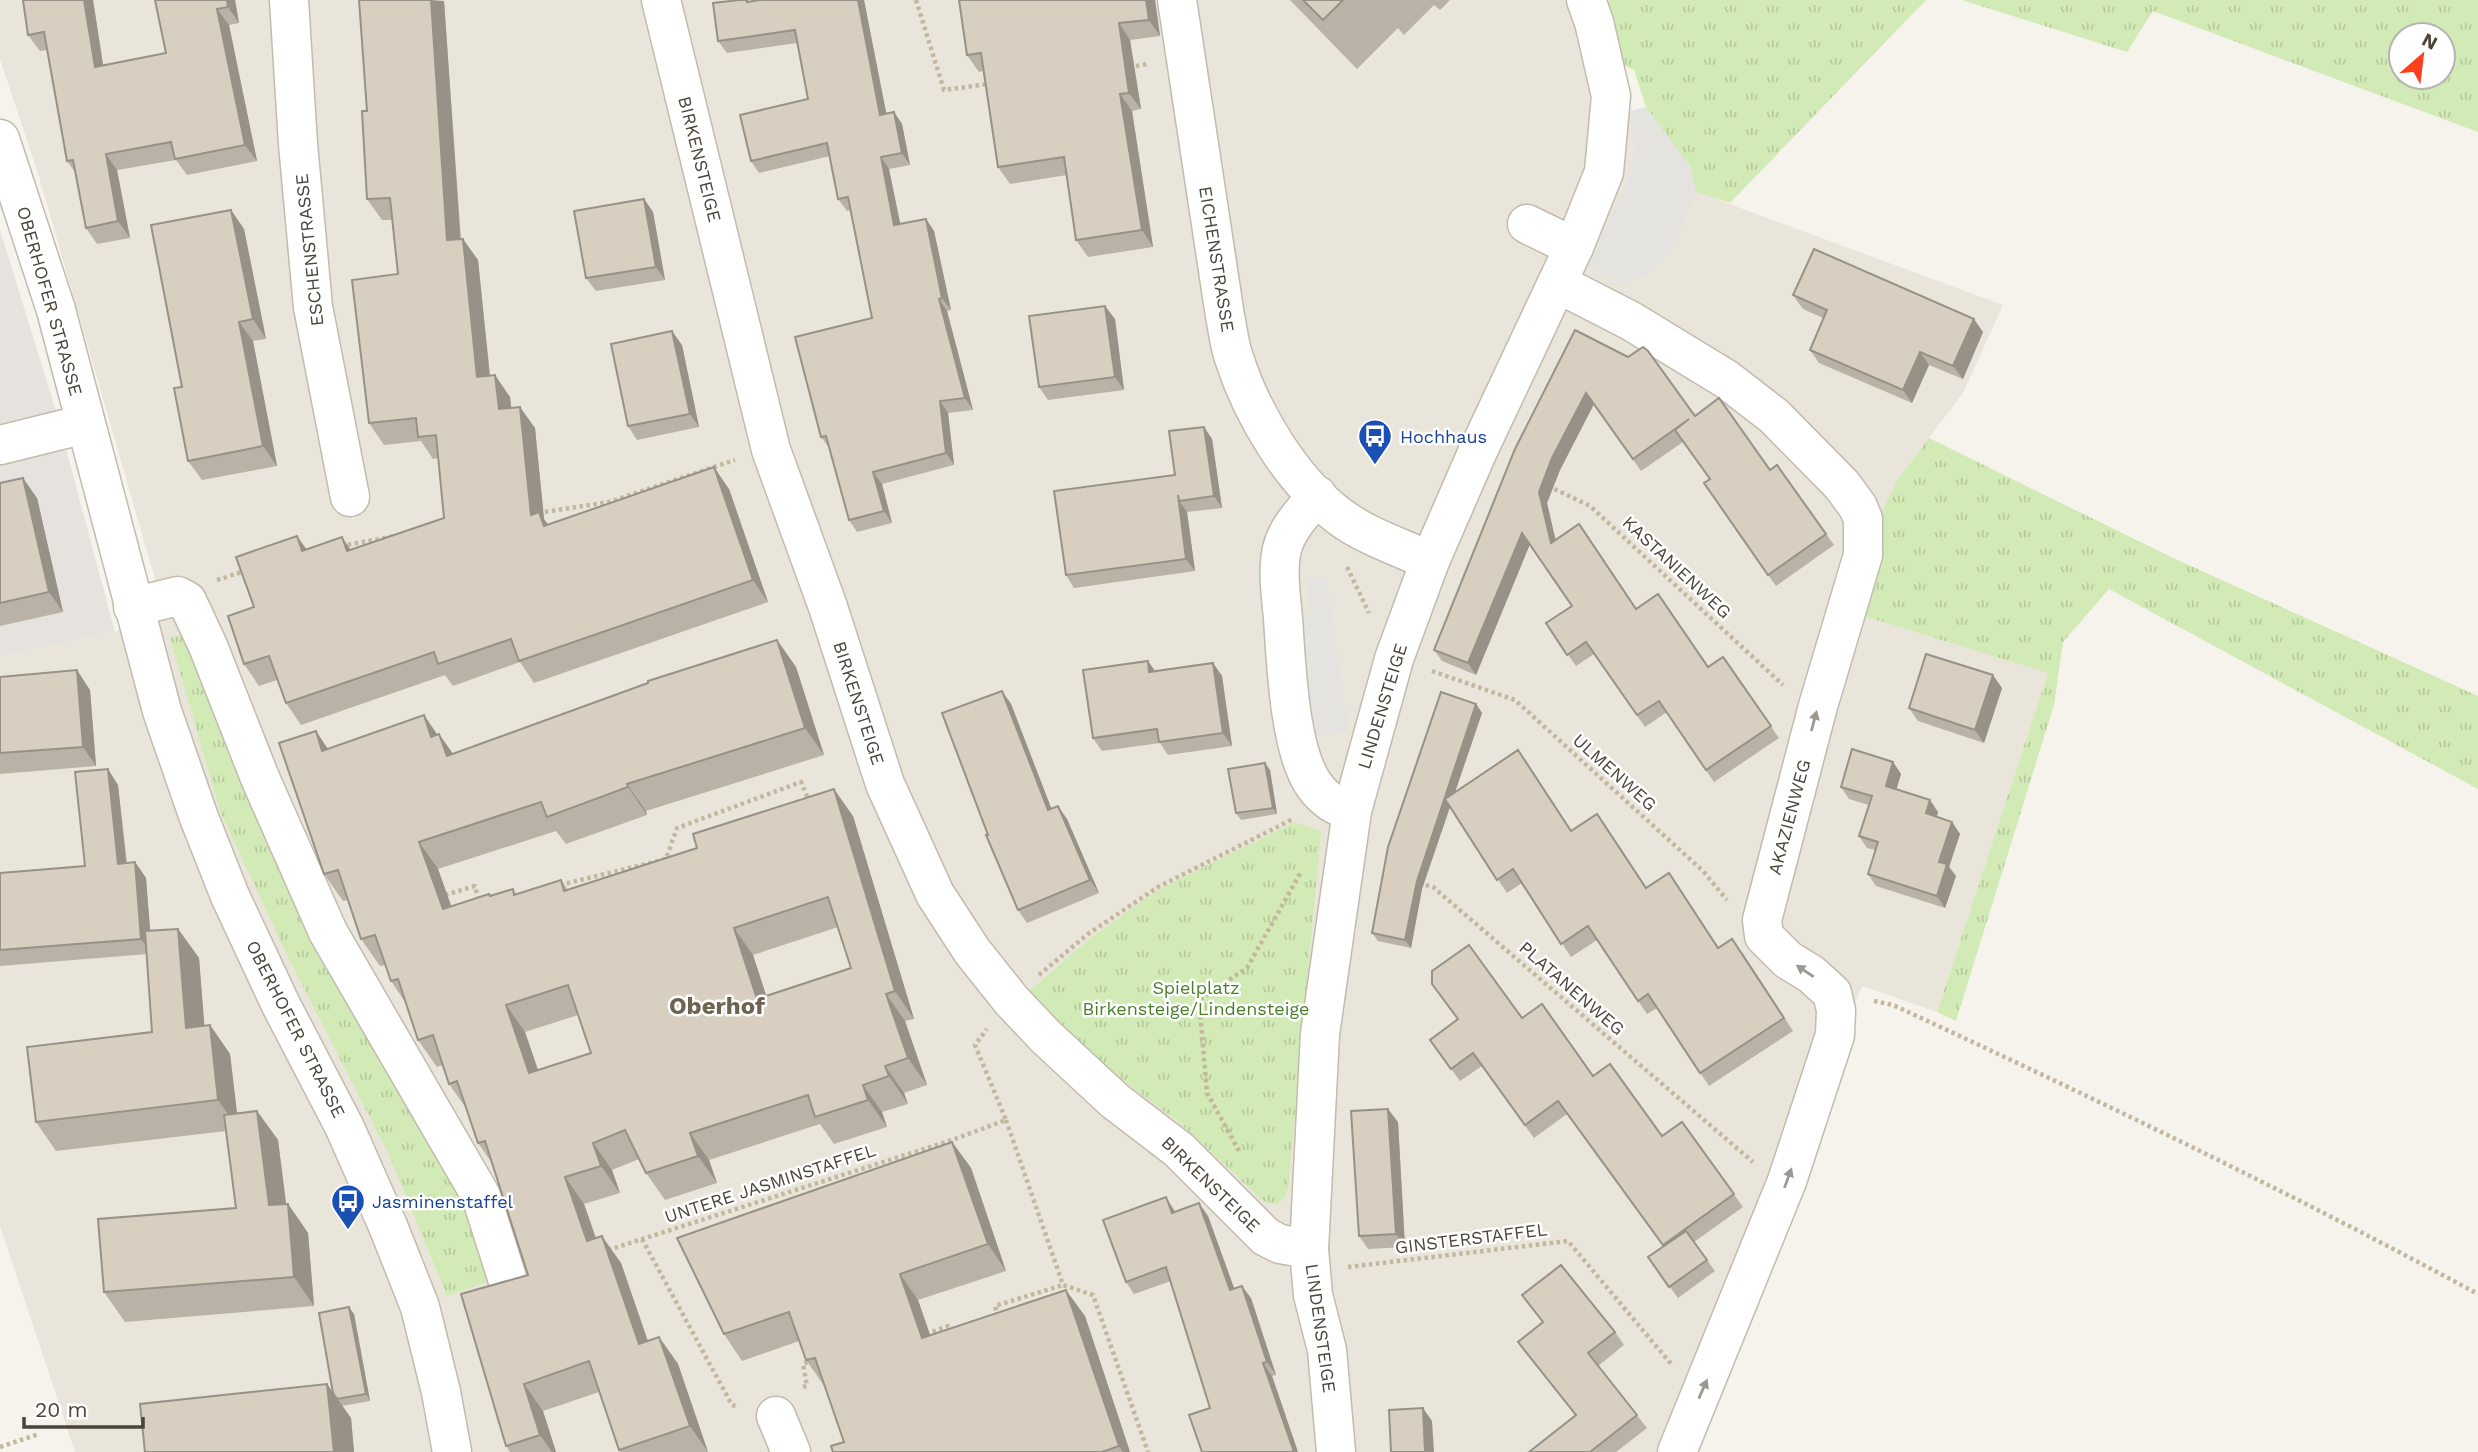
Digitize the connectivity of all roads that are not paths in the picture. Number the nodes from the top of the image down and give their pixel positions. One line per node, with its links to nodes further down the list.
1 (289, 0): 11 (street, ESCHENSTRASSE)
2 (661, 0): 16 (street, BIRKENSTEIGE)
3 (1177, 0): 12 (street, EICHENSTRASSE)
4 (1586, 0): 7 (street, LINDENSTEIGE)
5 (0, 139): 9 (street, OBERHOFER STRASSE)
6 (1527, 224): 7 (street)
7 (1574, 247): 8 (street, LINDENSTEIGE)
8 (1557, 283): 13 (street, LINDENSTEIGE); 22 (street, AKAZIENWEG, one-way to 8)
9 (85, 424): 10 (street); 14 (street, OBERHOFER STRASSE)
10 (0, 445)
11 (350, 497)
12 (1328, 506): 13 (street, EICHENSTRASSE); 15 (street)
13 (1430, 561): 15 (street, LINDENSTEIGE)
14 (133, 607): 17 (street); 19 (street, OBERHOFER STRASSE)
15 (1352, 811): 16 (street, LINDENSTEIGE)
16 (1309, 1249): 21 (street, LINDENSTEIGE)
17 (508, 1281)
18 (787, 1402): 20 (street)
19 (452, 1452)
20 (792, 1452)
21 (1336, 1452)
22 (1677, 1452)

